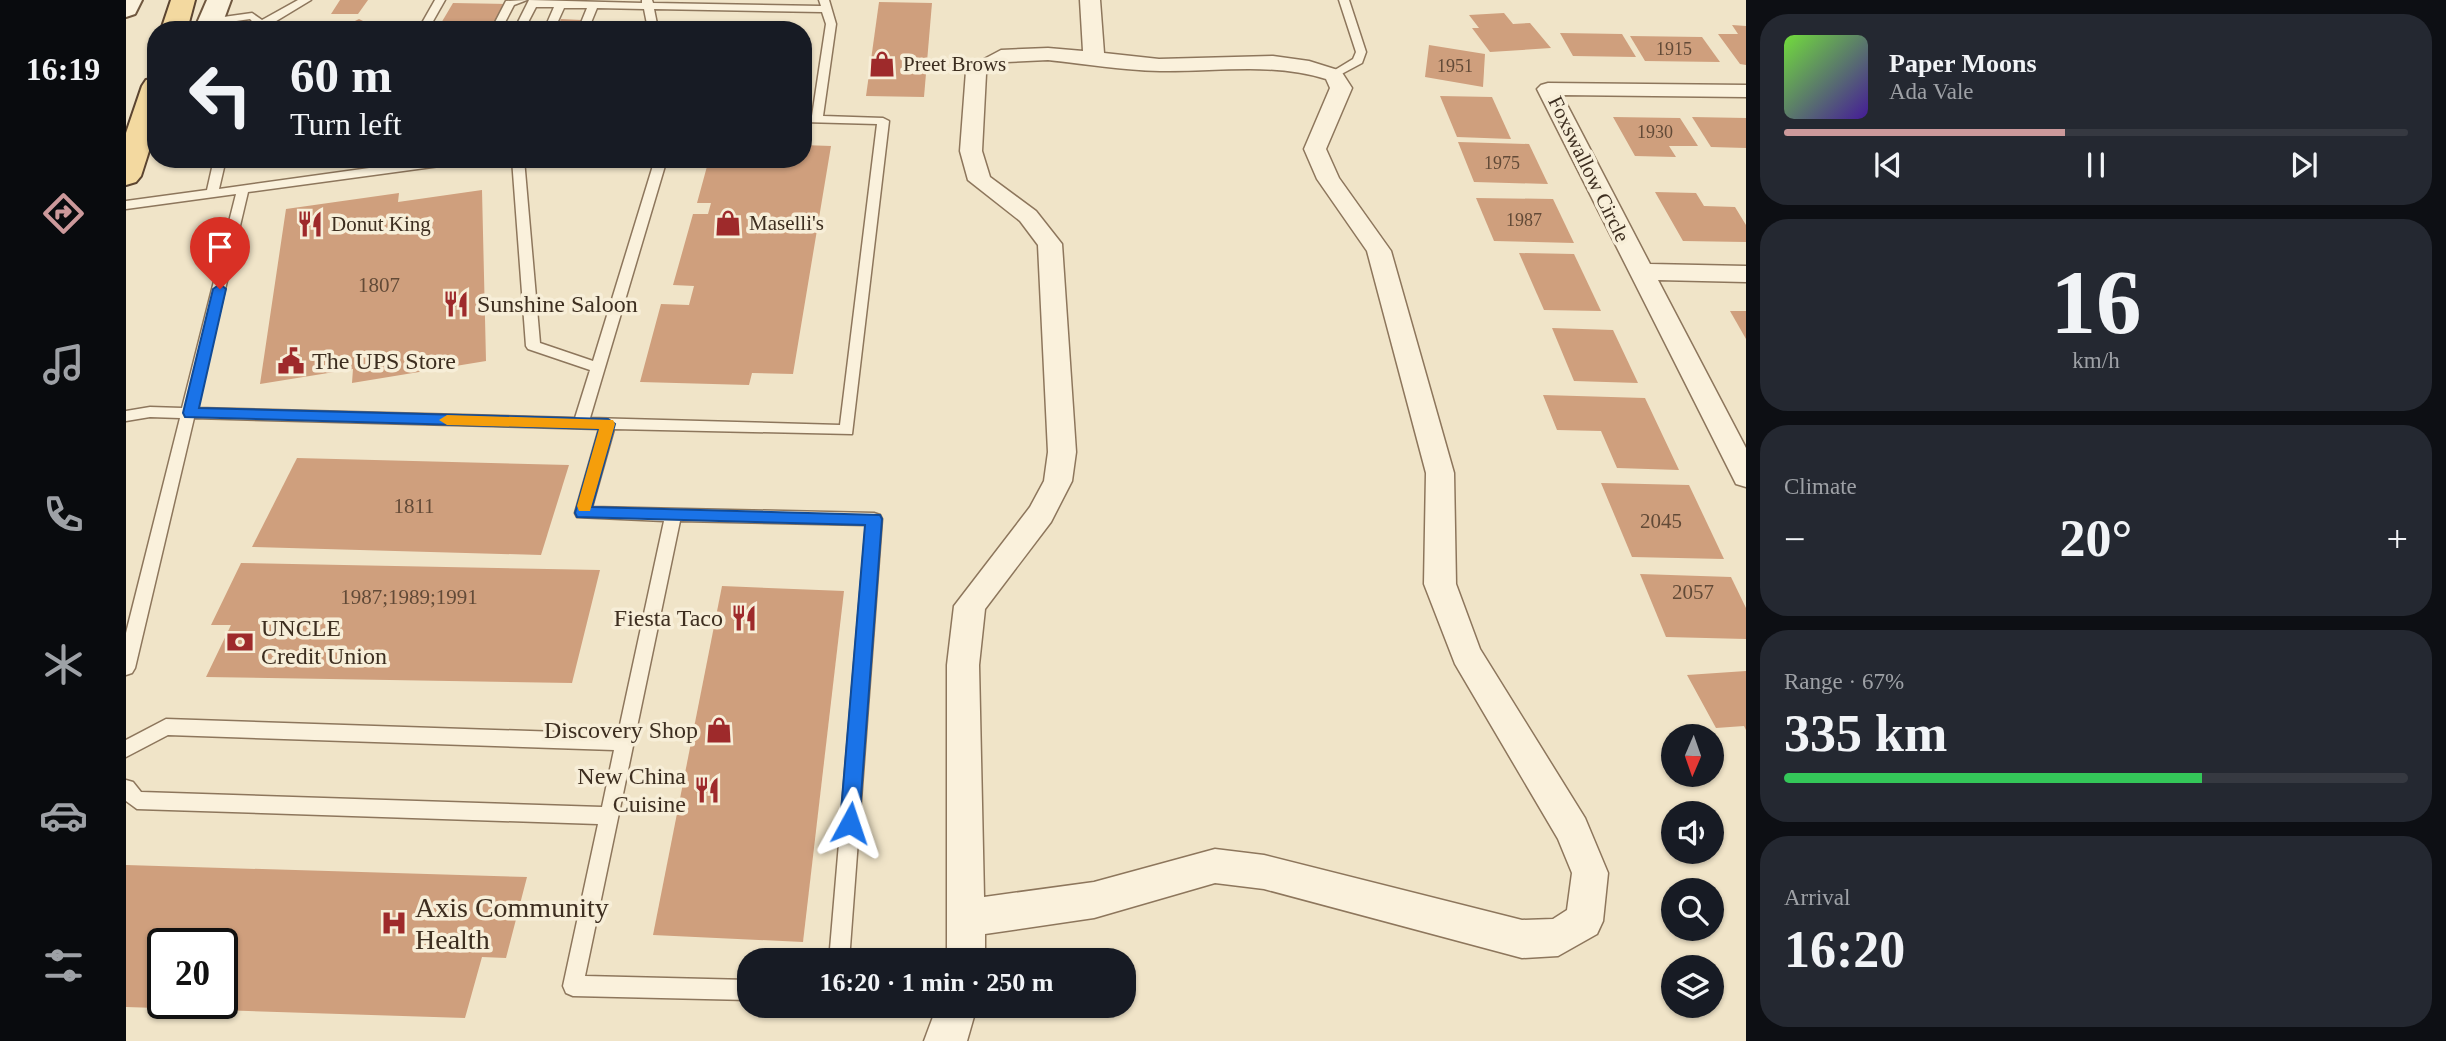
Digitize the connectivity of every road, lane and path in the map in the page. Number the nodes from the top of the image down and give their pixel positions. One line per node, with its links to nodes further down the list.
1 (130, 0): 12 (main road)
2 (183, 0): 14 (main road)
3 (306, 0): 16 (lane)
4 (440, 0): 17 (lane)
5 (1090, 0): 23 (street)
6 (1344, 0): 24 (lane)
7 (529, 1): 9 (lane); 18 (lane); 19 (lane)
8 (648, 3): 10 (lane); 11 (lane); 22 (lane)
9 (560, 5): 10 (lane); 20 (lane)
10 (593, 5): 21 (lane)
11 (825, 5): 27 (lane)
12 (126, 9)
13 (212, 17): 15 (lane)
14 (177, 21)
15 (257, 21)
16 (273, 21)
17 (428, 21)
18 (501, 21)
19 (522, 21)
20 (553, 21)
21 (587, 21)
22 (651, 21)
23 (1094, 58): 24 (street); 51 (street)
24 (1334, 75): 51 (street)
25 (1746, 91): 37 (street, Foxswallow Circle)
26 (812, 119): 27 (lane)
27 (817, 119): 43 (lane)
28 (147, 122): 33 (main road)
29 (218, 168): 35 (lane)
30 (396, 168): 34 (lane)
31 (519, 168): 39 (lane)
32 (658, 168): 39 (lane)
33 (126, 176)
34 (243, 189): 35 (lane); 40 (lane)
35 (212, 193): 36 (lane)
36 (126, 205)
37 (1640, 272): 38 (street); 44 (street)
38 (1746, 274)
39 (598, 368): 42 (lane)
40 (190, 413): 41 (lane); 42 (lane); 46 (lane)
41 (126, 416)
42 (581, 423): 43 (lane)
43 (608, 424): 45 (lane)
44 (1746, 476)
45 (673, 515): 47 (lane); 52 (lane)
46 (126, 668)
47 (623, 742): 48 (lane); 50 (lane)
48 (126, 749)
49 (126, 788): 50 (lane)
50 (607, 816): 54 (lane)
51 (965, 918): 53 (street)
52 (840, 948)
53 (966, 948)
54 (737, 990)
55 (954, 1018): 56 (street)
56 (944, 1041)

